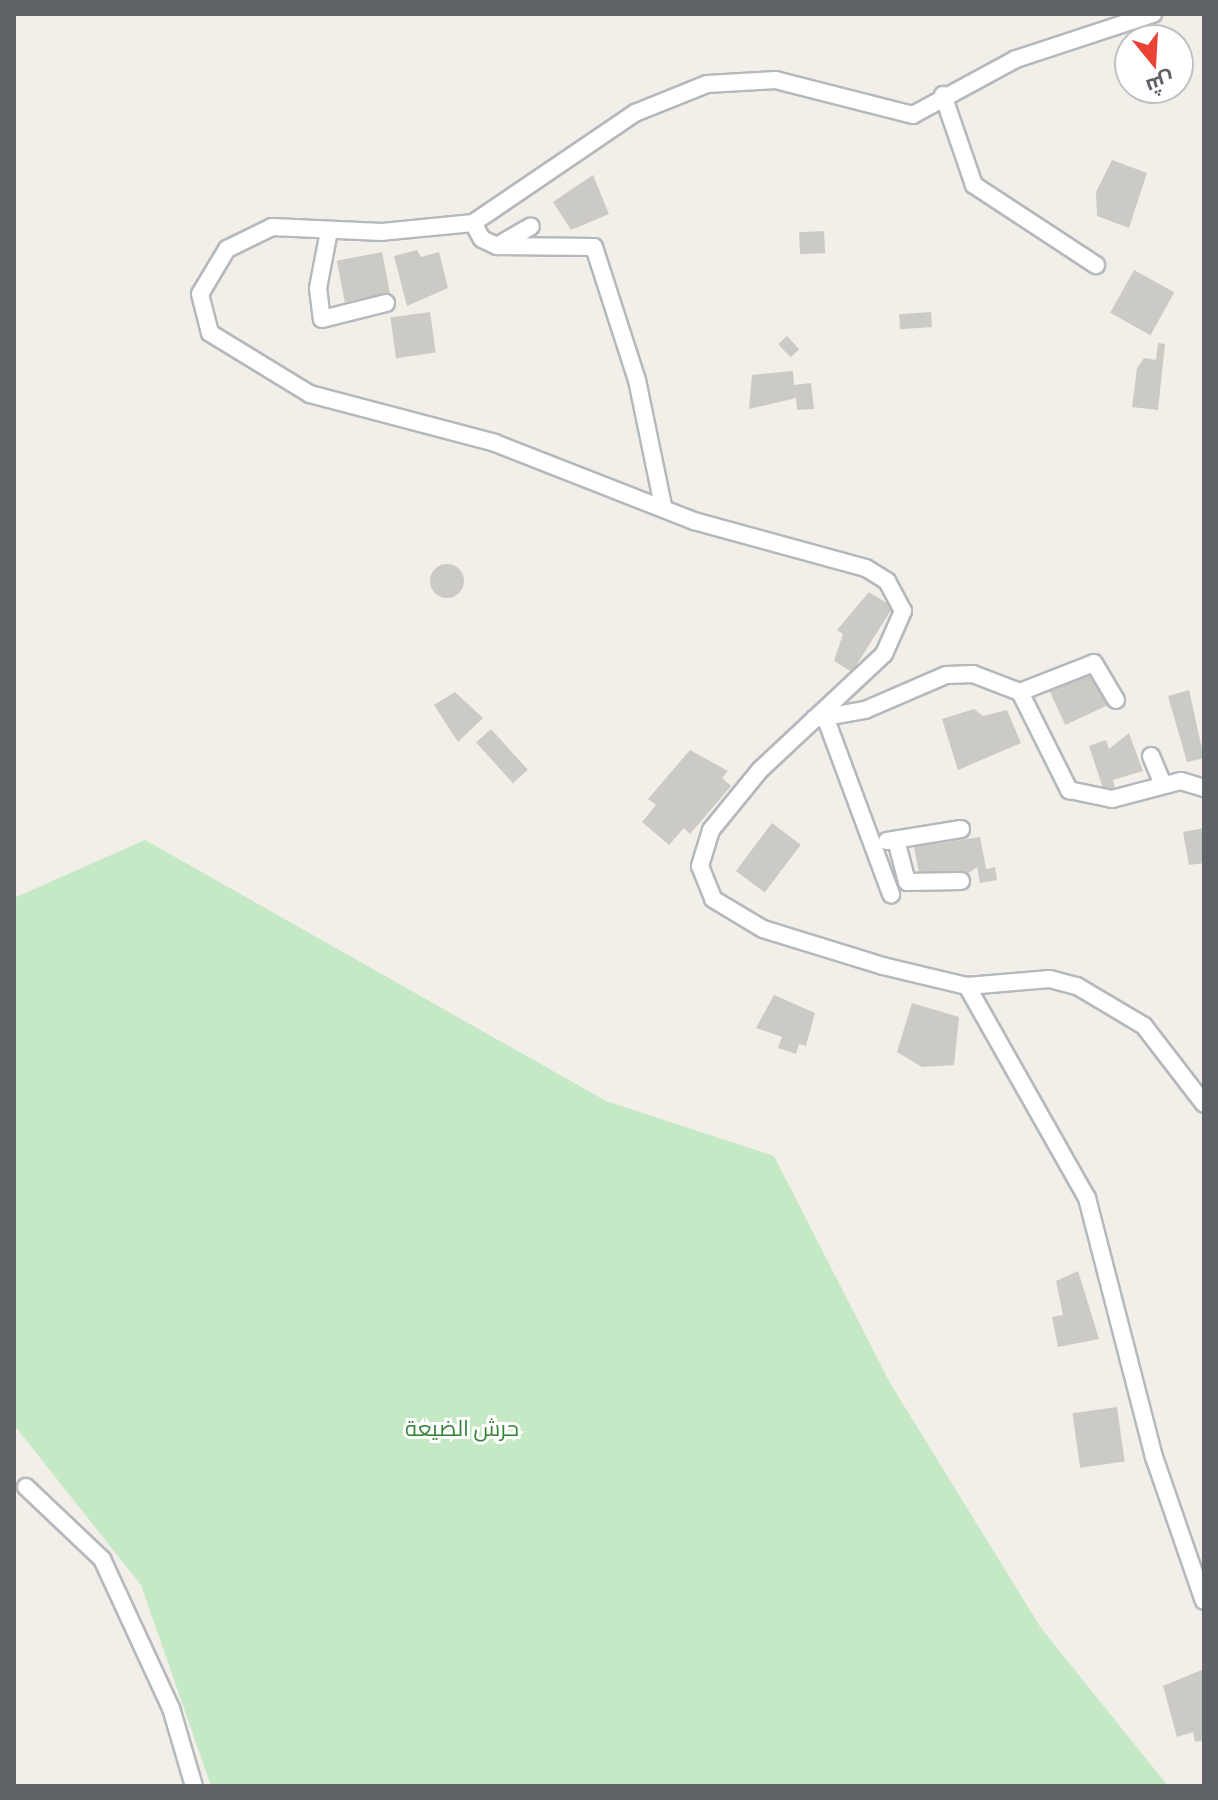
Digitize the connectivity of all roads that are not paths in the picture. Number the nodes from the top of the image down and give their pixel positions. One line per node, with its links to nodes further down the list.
1 (1153, 14): 2 (street)
2 (943, 95): 3 (street); 7 (street)
3 (473, 223): 5 (street); 6 (street)
4 (531, 226): 6 (street)
5 (329, 231): 8 (street); 9 (street)
6 (497, 246): 9 (street)
7 (1096, 265)
8 (386, 303)
9 (663, 506): 12 (street)
10 (1020, 692): 11 (street); 12 (street); 14 (street)
11 (1116, 700)
12 (820, 720): 18 (street); 21 (street)
13 (1151, 756): 14 (street)
14 (1163, 784): 15 (street)
15 (1204, 788)
16 (961, 829): 17 (street)
17 (896, 840): 18 (street); 19 (street)
18 (873, 844): 20 (street)
19 (961, 881)
20 (891, 894)
21 (967, 986): 22 (street); 24 (street)
22 (1204, 1104)
23 (26, 1487): 25 (street)
24 (1204, 1601)
25 (194, 1786)

